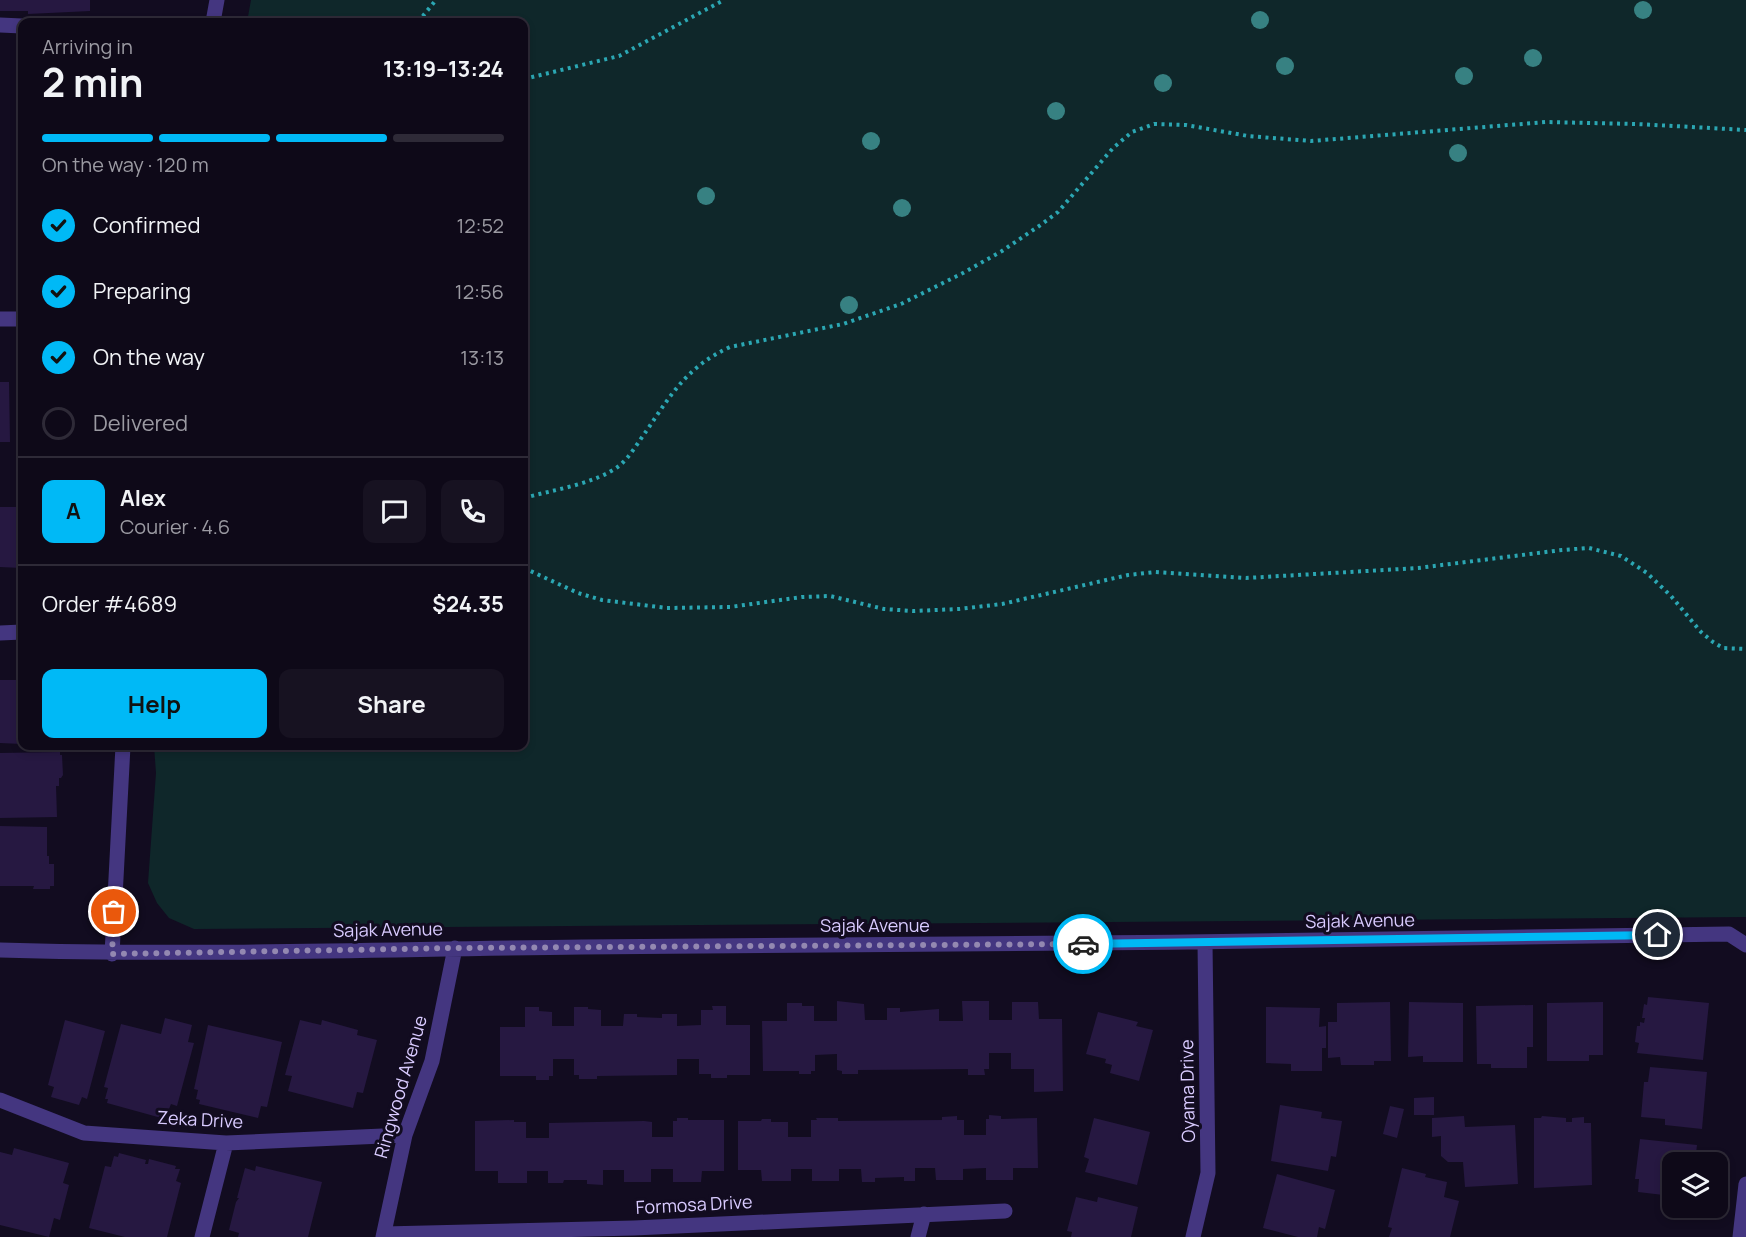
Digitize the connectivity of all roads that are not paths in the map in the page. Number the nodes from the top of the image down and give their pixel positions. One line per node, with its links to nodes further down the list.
1 (217, 0): 2 (street)
2 (214, 18)
3 (0, 25): 4 (street)
4 (18, 26)
5 (0, 319): 6 (street)
6 (18, 319)
7 (18, 632): 8 (street)
8 (0, 633)
9 (123, 750): 14 (street)
10 (1205, 943): 11 (street, Sajak Avenue); 12 (street, Sajak Avenue); 25 (street, Oyama Drive)
11 (1746, 945)
12 (455, 948): 14 (street, Sajak Avenue); 16 (street, Ringwood Avenue)
13 (0, 950): 14 (street, Sajak Avenue)
14 (112, 954)
15 (0, 1100): 17 (street, Zeka Drive)
16 (405, 1136): 17 (street, Zeka Drive); 22 (street, Ringwood Avenue)
17 (226, 1143): 23 (street)
18 (1746, 1184): 26 (street)
19 (1005, 1211): 20 (street, Formosa Drive)
20 (924, 1214): 21 (street, Formosa Drive); 24 (street)
21 (633, 1232): 22 (street, Formosa Drive)
22 (383, 1235)
23 (202, 1237)
24 (918, 1237)
25 (1193, 1237)
26 (1740, 1237)

